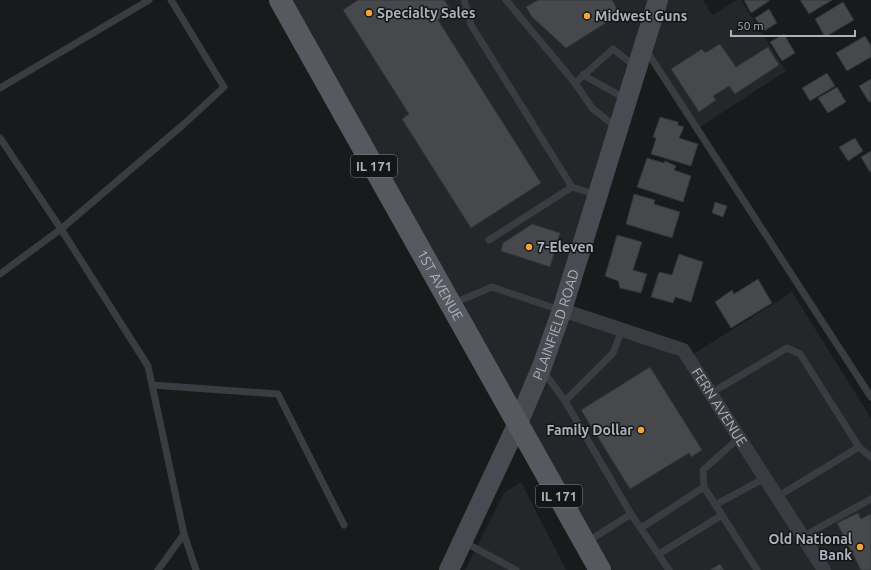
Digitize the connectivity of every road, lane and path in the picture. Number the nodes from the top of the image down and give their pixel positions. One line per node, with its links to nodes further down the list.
1 (149, 0): 11 (lane)
2 (171, 0): 17 (lane)
3 (280, 0): 20 (main road, 1ST AVENUE / IL 171)
4 (464, 0): 15 (lane)
5 (506, 0): 10 (lane)
6 (658, 0): 7 (street, PLAINFIELD ROAD)
7 (644, 47): 8 (street, PLAINFIELD ROAD); 26 (lane)
8 (638, 68): 9 (lane); 12 (street, PLAINFIELD ROAD)
9 (583, 75): 10 (lane); 12 (lane)
10 (575, 83): 13 (lane)
11 (0, 88)
12 (628, 100): 13 (street, PLAINFIELD ROAD)
13 (619, 130): 16 (street, PLAINFIELD ROAD)
14 (0, 138): 17 (lane)
15 (572, 187): 16 (lane); 18 (lane)
16 (599, 195): 21 (street, PLAINFIELD ROAD)
17 (61, 229): 19 (lane); 24 (lane)
18 (489, 240)
19 (0, 273)
20 (451, 304): 21 (lane); 28 (main road, 1ST AVENUE / IL 171)
21 (562, 310): 22 (street, FERN AVENUE); 23 (street, PLAINFIELD ROAD)
22 (622, 330): 25 (street, FERN AVENUE); 27 (lane)
23 (541, 369): 27 (lane); 28 (street, PLAINFIELD ROAD)
24 (152, 386): 39 (lane); 41 (lane)
25 (711, 394): 29 (street, FERN AVENUE); 30 (lane)
26 (871, 397)
27 (565, 401): 37 (lane)
28 (518, 423): 43 (street, PLAINFIELD ROAD); 44 (main road, 1ST AVENUE / IL 171)
29 (739, 438): 32 (street, FERN AVENUE); 33 (lane)
30 (859, 447): 31 (lane); 34 (lane)
31 (871, 457)
32 (764, 478): 34 (street, FERN AVENUE); 36 (lane)
33 (704, 487): 36 (lane); 40 (lane)
34 (777, 497): 42 (street, FERN AVENUE)
35 (871, 499): 42 (lane)
36 (715, 505): 38 (lane)
37 (631, 514): 40 (lane); 44 (lane)
38 (722, 515): 45 (lane); 52 (lane)
39 (344, 525)
40 (641, 528): 45 (lane)
41 (184, 534): 46 (lane); 47 (lane)
42 (802, 537): 53 (street, FERN AVENUE)
43 (463, 541): 48 (street, PLAINFIELD ROAD); 49 (lane)
44 (585, 543): 50 (main road, 1ST AVENUE / IL 171)
45 (659, 554): 51 (lane)
46 (158, 570)
47 (196, 570)
48 (449, 570)
49 (516, 570)
50 (600, 570)
51 (669, 570)
52 (757, 570)
53 (824, 570)

